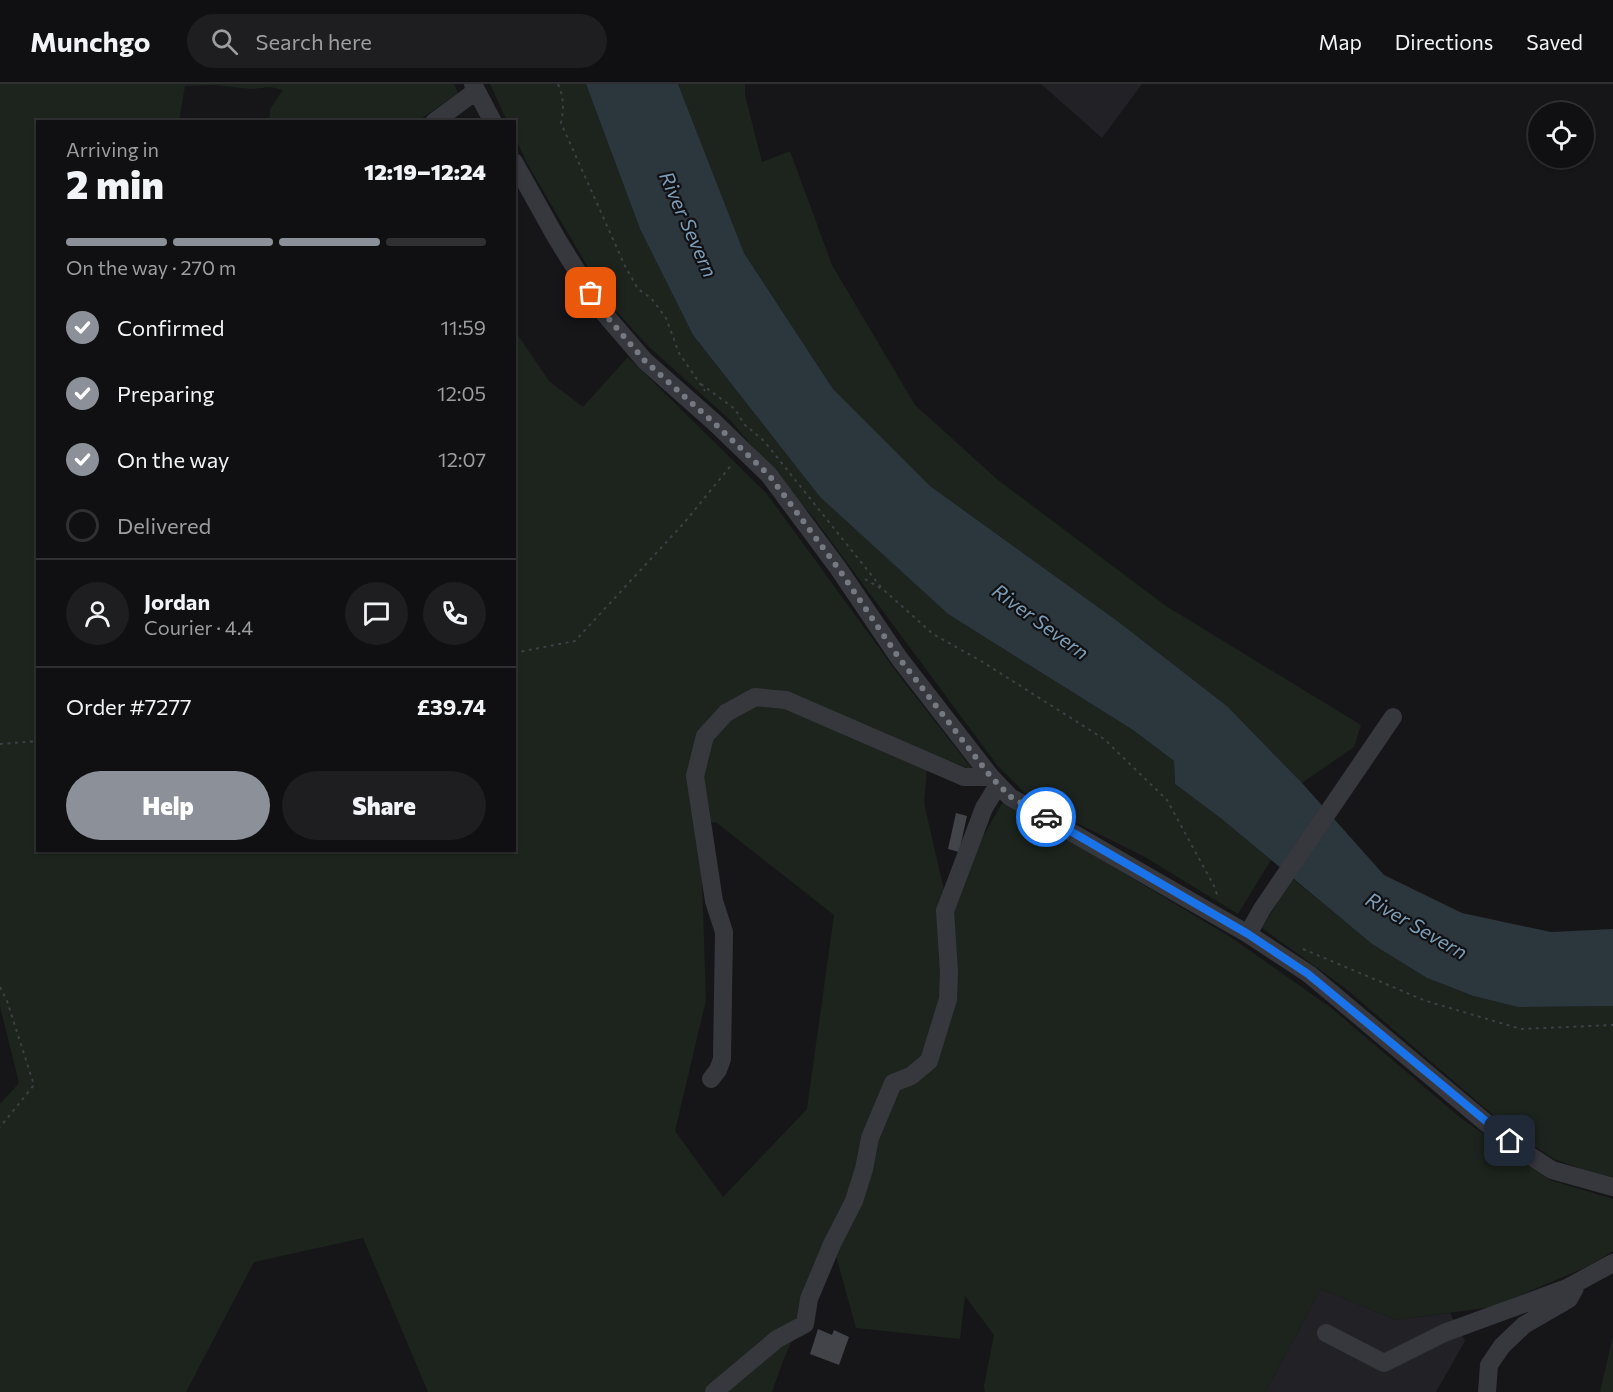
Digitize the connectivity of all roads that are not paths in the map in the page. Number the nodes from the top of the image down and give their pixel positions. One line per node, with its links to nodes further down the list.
1 (475, 87): 2 (street); 3 (street)
2 (436, 120)
3 (492, 120)
4 (516, 166): 6 (street)
5 (1393, 717): 7 (street)
6 (994, 781): 7 (street); 8 (street); 13 (street)
7 (1248, 934): 9 (street)
8 (711, 1079)
9 (1613, 1187)
10 (1613, 1263): 11 (street)
11 (1578, 1283): 12 (street); 14 (street)
12 (1326, 1333)
13 (714, 1392)
14 (1487, 1392)

